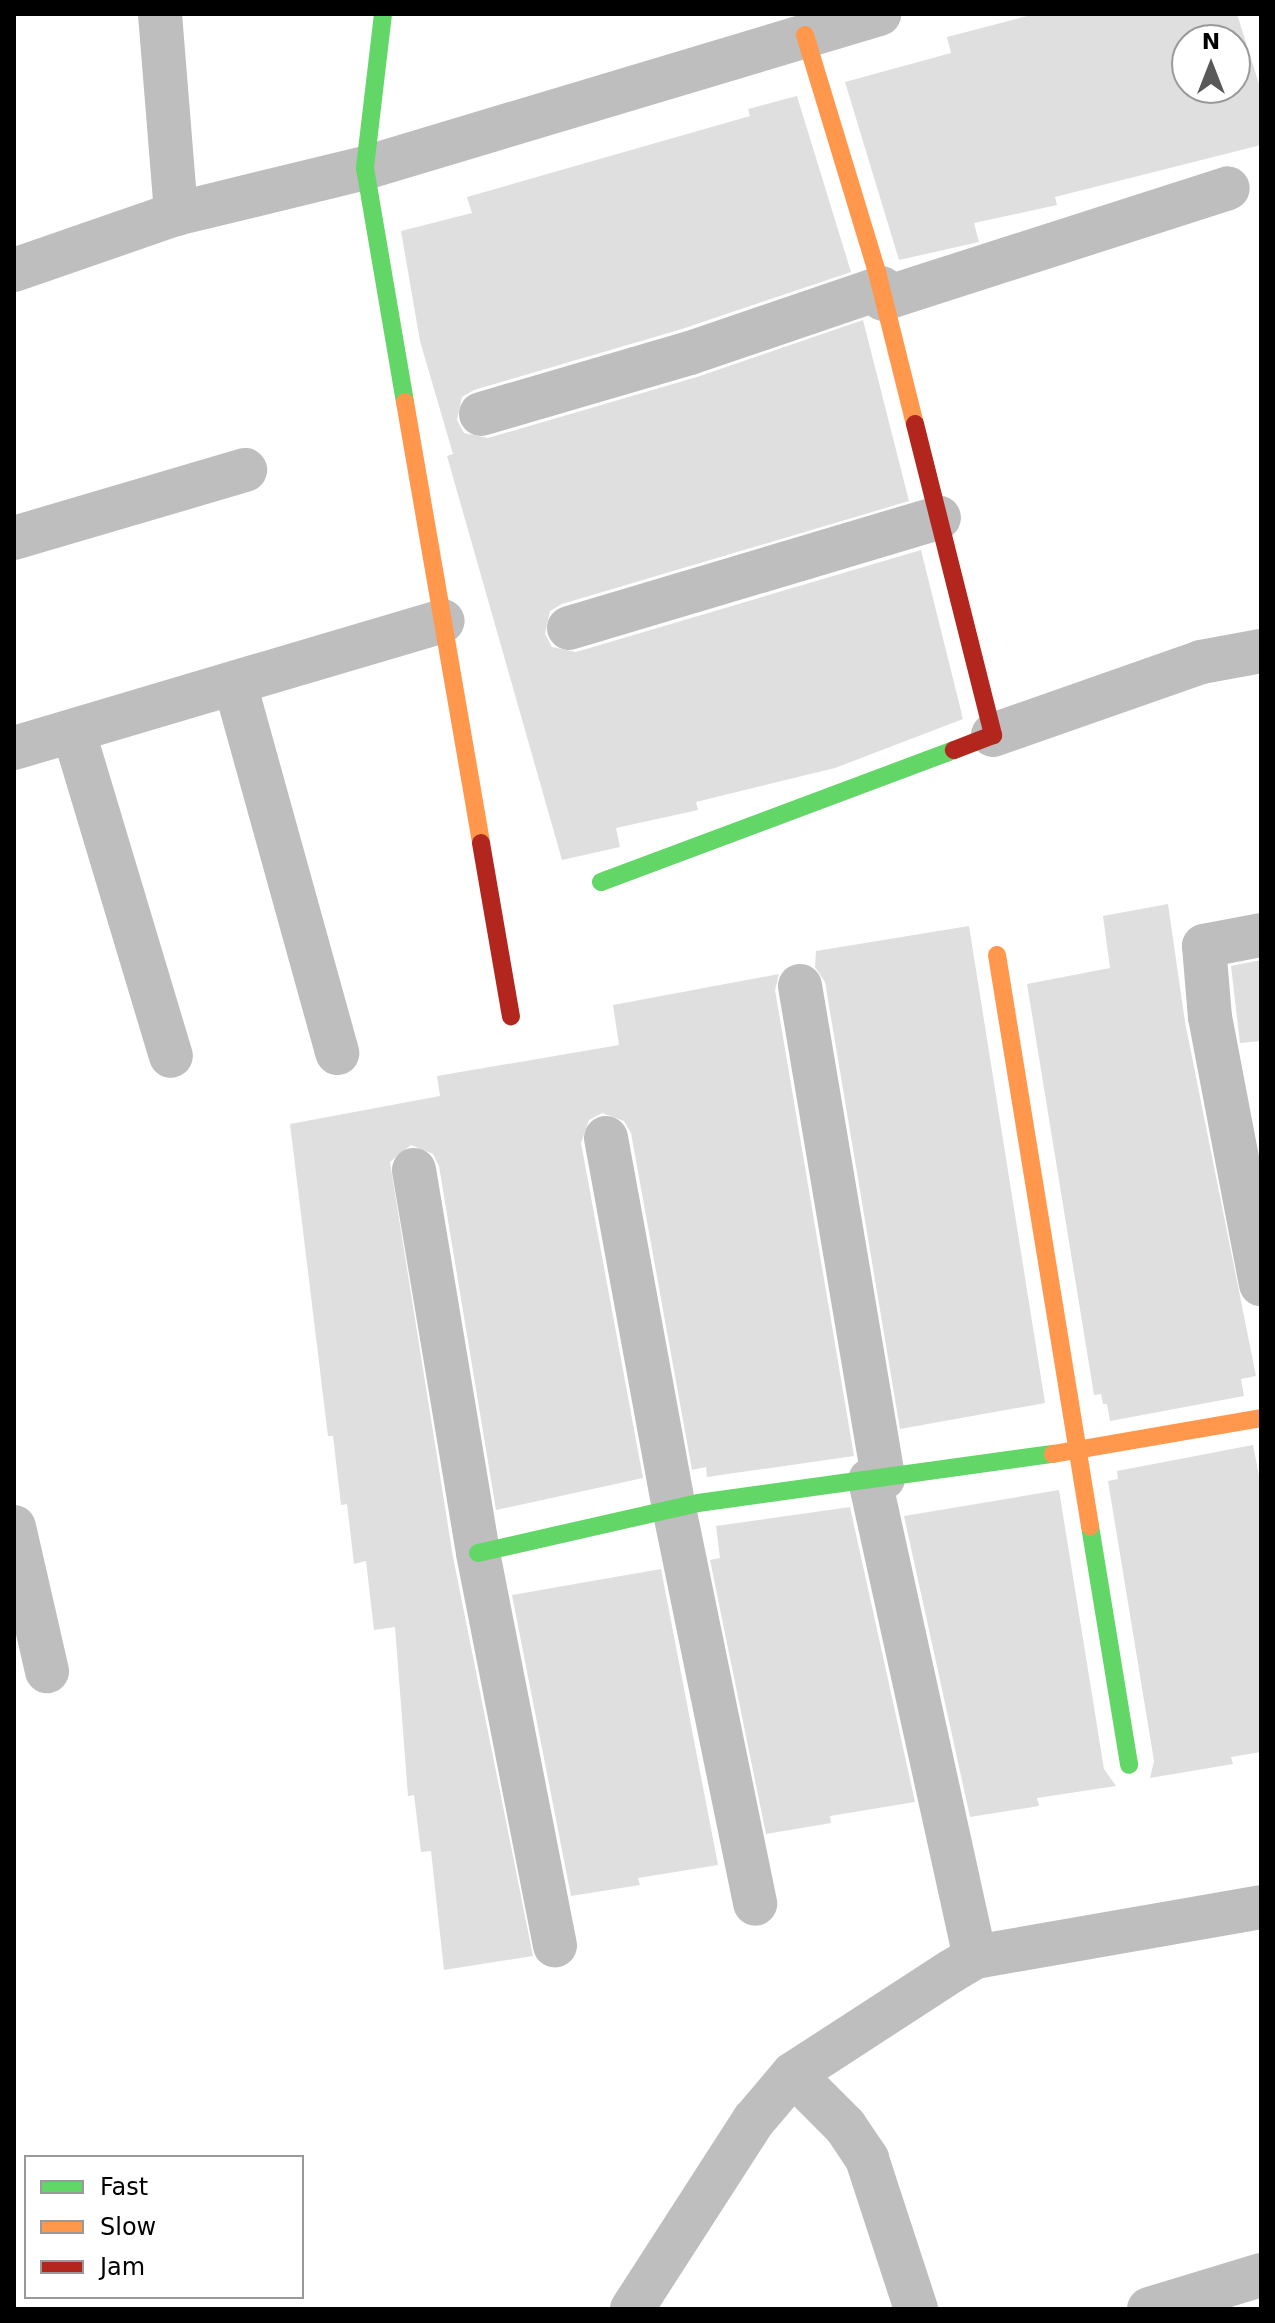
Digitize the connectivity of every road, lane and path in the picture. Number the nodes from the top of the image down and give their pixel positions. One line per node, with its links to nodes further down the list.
1 (160, 14): 7 (street)
2 (383, 14): 5 (street)
3 (879, 14): 4 (street)
4 (805, 35): 5 (street); 9 (street)
5 (365, 168): 7 (street); 14 (street)
6 (1228, 188): 9 (street)
7 (176, 214): 8 (street)
8 (14, 270)
9 (882, 293): 10 (street); 12 (street)
10 (481, 414)
11 (245, 470): 13 (street)
12 (939, 518): 15 (street); 19 (street)
13 (14, 538)
14 (443, 621): 17 (street); 25 (street)
15 (569, 628)
16 (1261, 651): 19 (street)
17 (235, 684): 18 (street); 26 (street)
18 (74, 733): 20 (street); 27 (street)
19 (993, 735): 21 (street)
20 (14, 748)
21 (601, 882)
22 (1261, 935): 29 (street)
23 (997, 955): 33 (street)
24 (800, 986): 34 (street)
25 (511, 1016)
26 (337, 1053)
27 (171, 1056)
28 (606, 1138): 35 (street)
29 (1250, 1163): 31 (street)
30 (414, 1170): 37 (street)
31 (1261, 1284)
32 (1261, 1418): 33 (street)
33 (1078, 1450): 34 (street); 39 (street)
34 (876, 1479): 35 (street); 43 (street)
35 (674, 1508): 37 (street); 40 (street)
36 (14, 1527): 38 (street)
37 (478, 1553): 42 (street)
38 (47, 1671)
39 (1129, 1765)
40 (755, 1904)
41 (1261, 1907): 43 (street)
42 (555, 1946)
43 (975, 1957): 44 (street)
44 (793, 2074): 46 (street); 47 (street)
45 (1261, 2275): 48 (street)
46 (632, 2309)
47 (916, 2309)
48 (1149, 2309)

